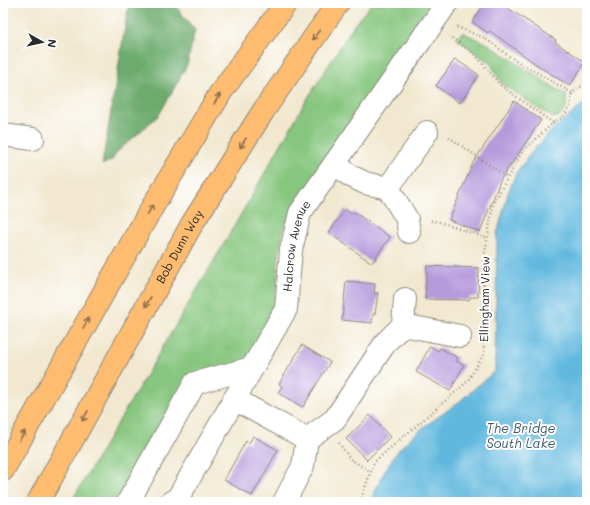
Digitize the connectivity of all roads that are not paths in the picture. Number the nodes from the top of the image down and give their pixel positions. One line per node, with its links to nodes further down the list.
1 (286, 3): 16 (main road, one-way to 1)
2 (338, 3): 17 (main road, Bob Dunn Way, one-way to 17)
3 (447, 3): 7 (street, Halcrow Avenue)
4 (427, 132): 8 (street)
5 (3, 135): 6 (street)
6 (33, 139)
7 (335, 163): 8 (street); 13 (street, Halcrow Avenue)
8 (388, 188): 9 (street)
9 (408, 226)
10 (405, 299): 11 (street)
11 (403, 325): 12 (street); 15 (street)
12 (460, 336)
13 (252, 368): 14 (street, Halcrow Avenue); 18 (street)
14 (234, 399): 15 (street); 19 (street, Halcrow Avenue)
15 (307, 439): 20 (street)
16 (3, 470)
17 (38, 502)
18 (128, 502)
19 (171, 502)
20 (284, 502)

